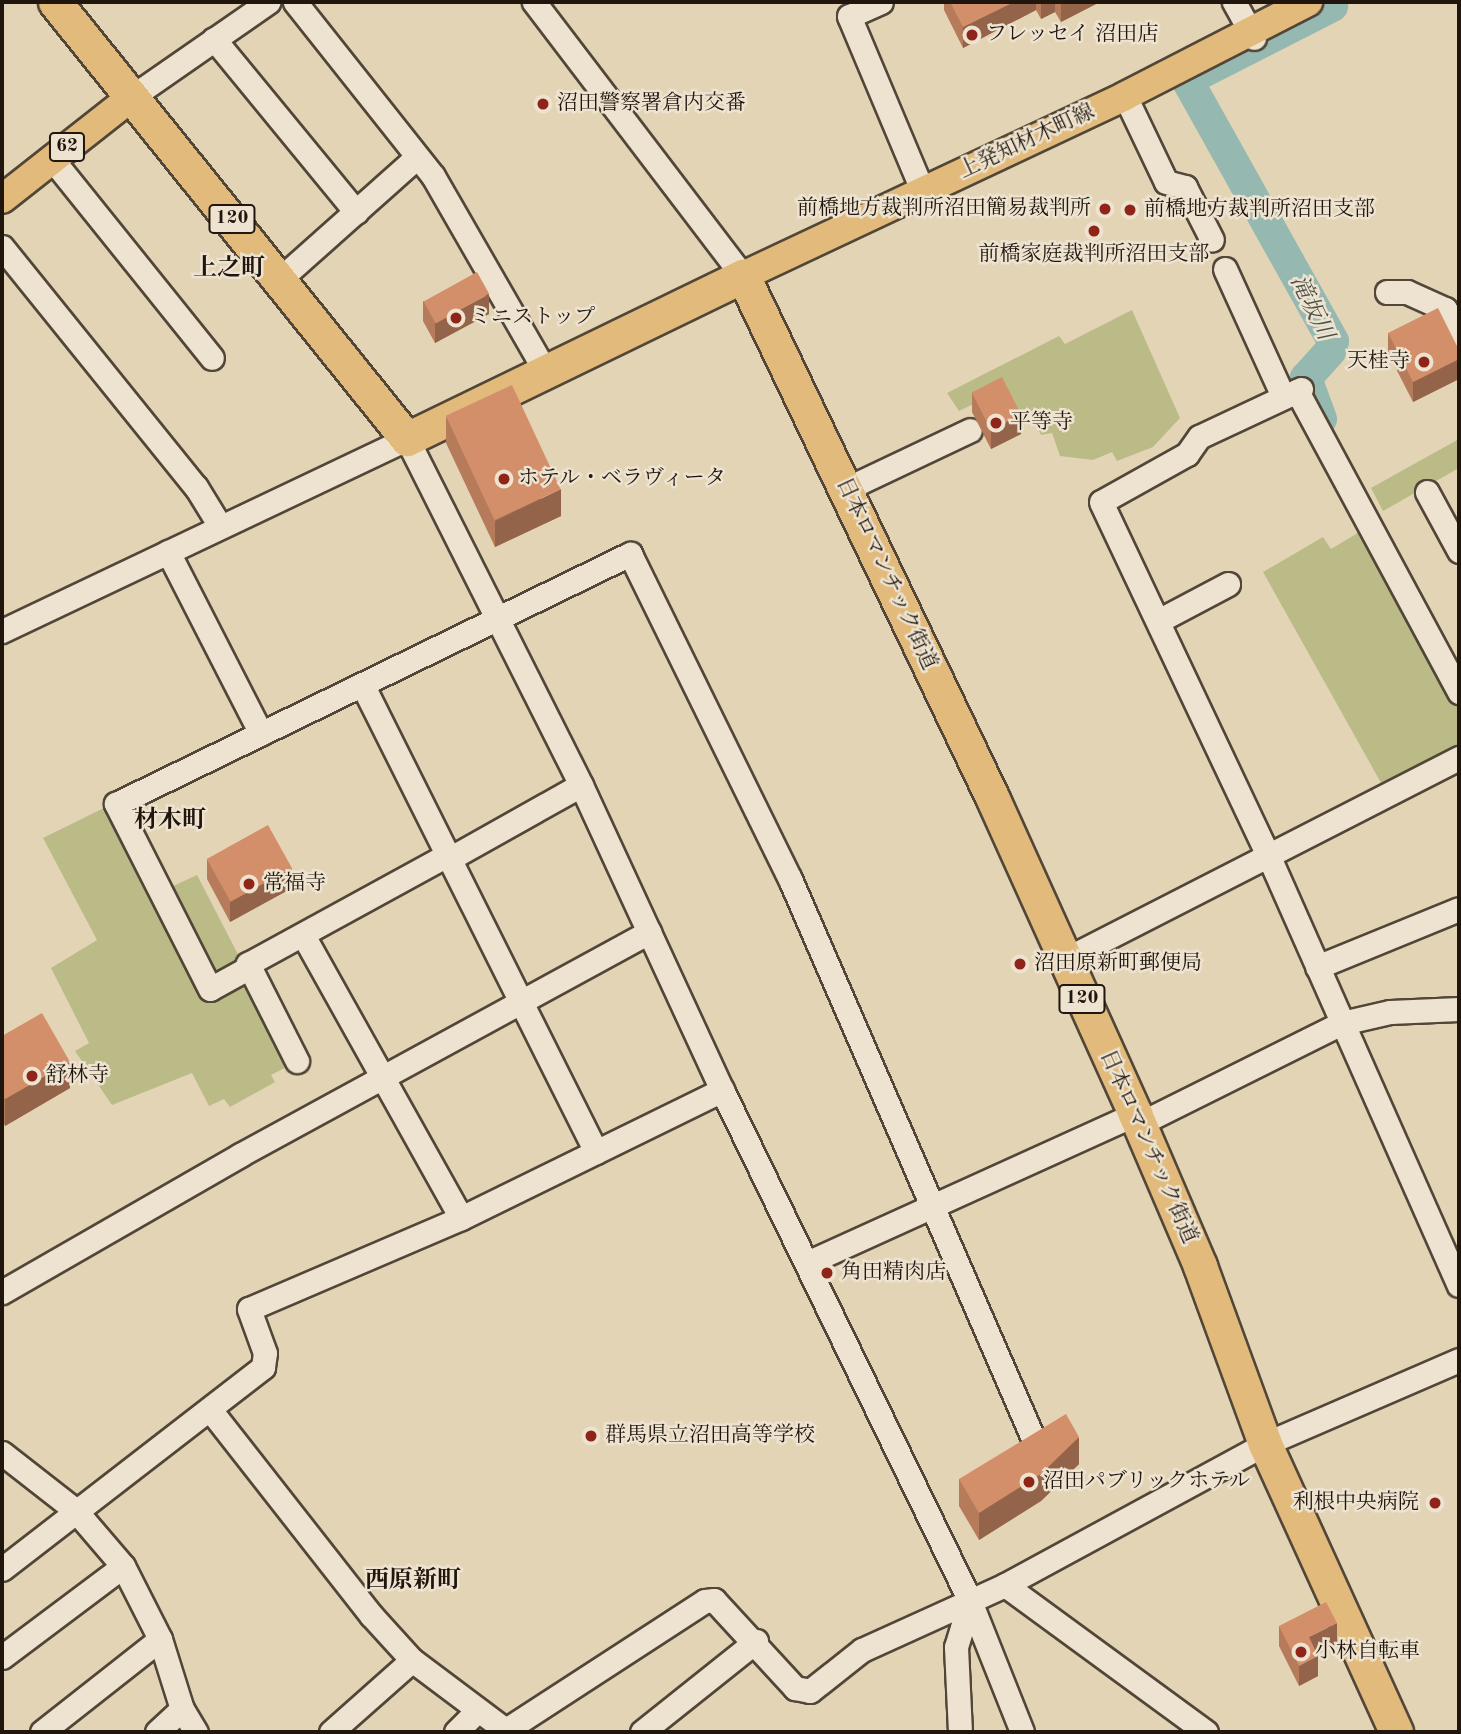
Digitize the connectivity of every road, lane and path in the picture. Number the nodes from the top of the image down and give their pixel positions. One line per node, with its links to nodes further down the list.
1 (55, 2): 10 (highway, 120)
2 (268, 2): 9 (street)
3 (295, 2): 12 (street)
4 (534, 2): 20 (street)
5 (881, 2): 14 (street)
6 (1234, 2): 8 (street)
7 (1308, 2): 8 (main road, 上発知材木町線)
8 (1252, 35): 11 (main road, 上発知材木町線)
9 (214, 39): 10 (street); 16 (street)
10 (133, 96): 13 (main road, 62); 21 (highway, 120)
11 (1125, 96): 14 (main road, 上発知材木町線); 17 (street)
12 (417, 157): 16 (street); 25 (street)
13 (52, 159): 15 (main road, 62); 24 (street)
14 (923, 192): 20 (main road, 上発知材木町線)
15 (2, 199)
16 (356, 212): 21 (street)
17 (1212, 240)
18 (2, 247): 31 (street)
19 (1225, 269): 26 (street)
20 (743, 276): 25 (highway); 29 (highway, 日本ロマンチック街道 / 120)
21 (280, 279): 28 (highway, 120)
22 (1387, 292): 23 (street)
23 (1459, 335)
24 (212, 358)
25 (544, 369): 28 (highway)
26 (1293, 391): 36 (street); 39 (street)
27 (970, 430): 29 (street)
28 (407, 439): 31 (street); 35 (street)
29 (846, 489): 48 (highway, 日本ロマンチック街道 / 120)
30 (1427, 492): 32 (street)
31 (220, 526): 33 (street)
32 (1459, 551)
33 (168, 552): 37 (street); 40 (street)
34 (1228, 584): 36 (street)
35 (499, 618): 38 (street); 42 (street); 59 (street)
36 (1160, 620): 44 (street)
37 (2, 631)
38 (363, 686): 40 (street); 43 (street)
39 (1459, 692)
40 (261, 734): 50 (street)
41 (1459, 758): 44 (street)
42 (581, 785): 43 (street); 46 (street)
43 (448, 857): 47 (street); 51 (street)
44 (1269, 858): 48 (street); 49 (street)
45 (1459, 909): 49 (street)
46 (649, 932): 51 (street); 56 (street)
47 (303, 935): 50 (street); 55 (street)
48 (1064, 960): 57 (highway, 日本ロマンチック街道 / 120)
49 (1317, 967): 53 (street)
50 (248, 968): 54 (street)
51 (521, 1002): 55 (street); 58 (street)
52 (1459, 1009): 53 (street)
53 (1342, 1023): 57 (street); 62 (street)
54 (298, 1061)
55 (381, 1078): 60 (street); 63 (street)
56 (722, 1090): 58 (street); 61 (street)
57 (1137, 1119): 59 (street); 67 (highway, 日本ロマンチック街道 / 120)
58 (596, 1152): 60 (street)
59 (931, 1206): 61 (street); 66 (street)
60 (461, 1218): 65 (street)
61 (807, 1263): 73 (street)
62 (1459, 1285)
63 (2, 1292)
64 (1459, 1360): 67 (street)
65 (211, 1411): 69 (street); 77 (street)
66 (1033, 1438)
67 (1265, 1444): 72 (street); 90 (highway, 日本ロマンチック街道 / 120)
68 (2, 1453): 69 (street)
69 (75, 1510): 70 (street); 71 (street)
70 (123, 1566): 74 (street); 76 (street)
71 (2, 1569)
72 (1005, 1585): 73 (street); 89 (street)
73 (970, 1601): 75 (street); 87 (street); 88 (street)
74 (160, 1639): 78 (street); 81 (street)
75 (756, 1641): 80 (street); 86 (street)
76 (2, 1657)
77 (412, 1660): 79 (street); 84 (street)
78 (183, 1709): 82 (street); 83 (street)
79 (476, 1712): 80 (street); 85 (street)
80 (507, 1731)
81 (42, 1732)
82 (157, 1732)
83 (196, 1732)
84 (331, 1732)
85 (456, 1732)
86 (642, 1732)
87 (960, 1732)
88 (1022, 1732)
89 (1206, 1732)
90 (1396, 1732)

